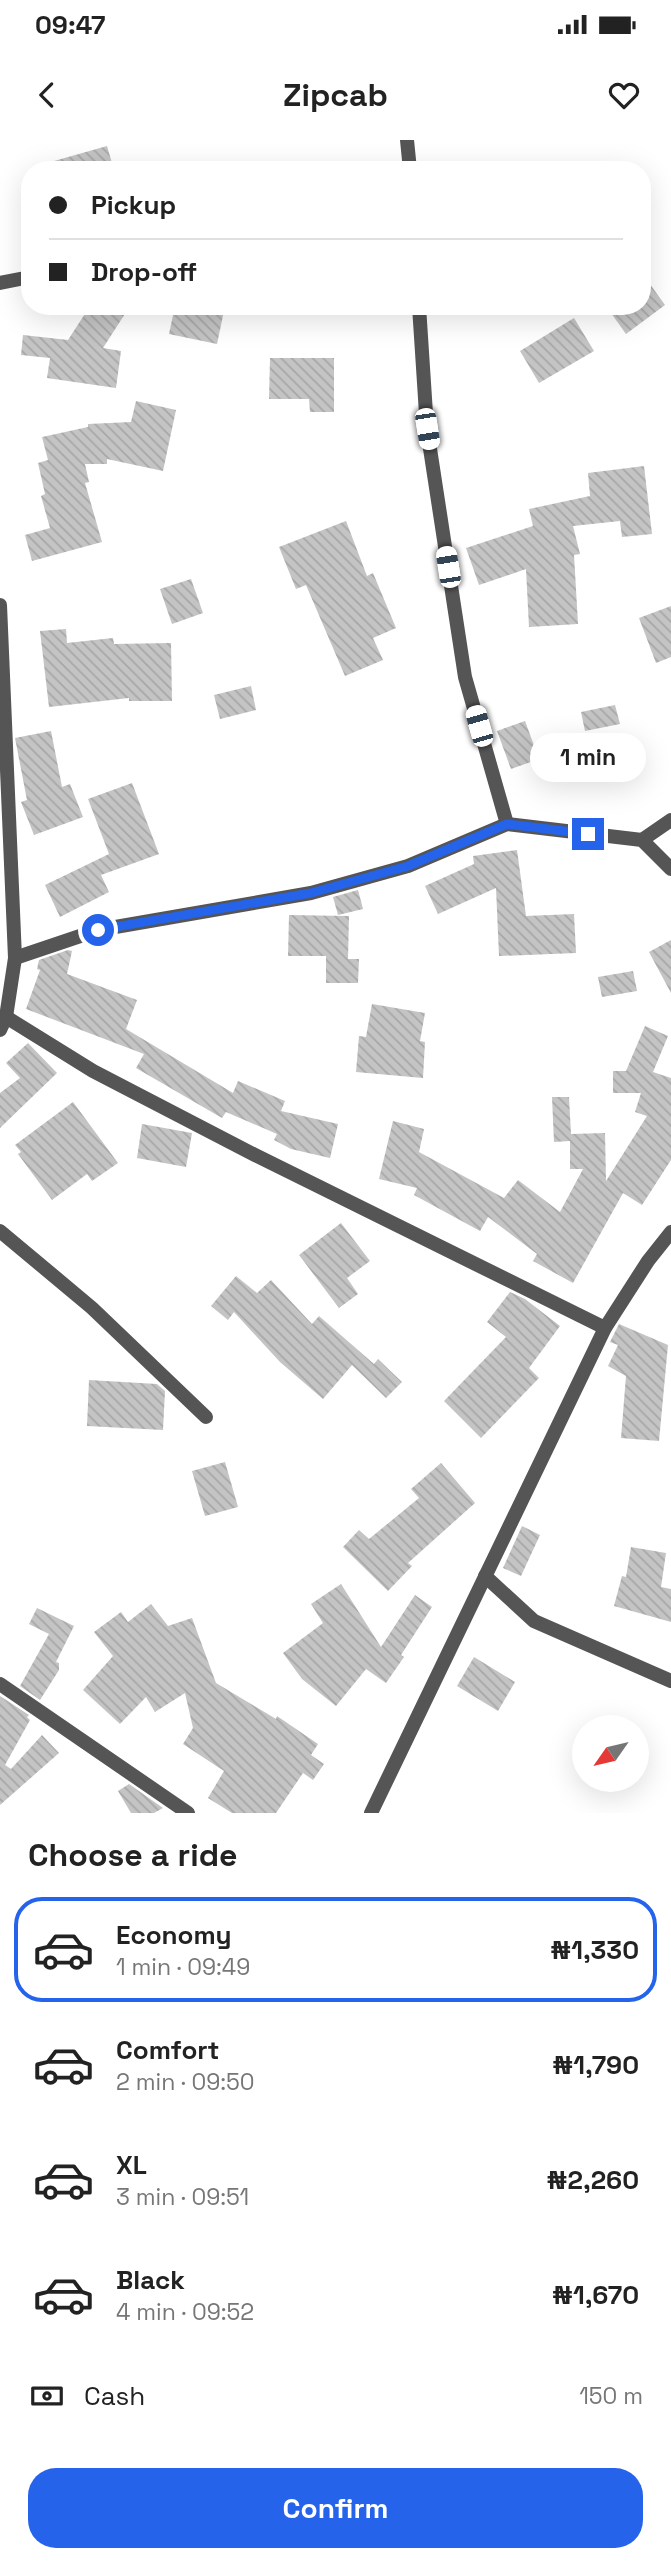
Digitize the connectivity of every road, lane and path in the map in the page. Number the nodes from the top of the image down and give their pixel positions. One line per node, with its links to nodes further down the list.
1 (407, 140): 2 (street)
2 (409, 161)
3 (21, 279): 4 (street)
4 (0, 283)
5 (420, 315): 9 (street)
6 (0, 605): 7 (street)
7 (4, 790): 12 (street)
8 (671, 820): 10 (street)
9 (507, 824): 10 (street); 12 (street)
10 (642, 840): 11 (street)
11 (671, 869)
12 (15, 958): 13 (street)
13 (2, 1022): 16 (street)
14 (0, 1231): 17 (street)
15 (671, 1232): 16 (street)
16 (605, 1328): 18 (street)
17 (206, 1417)
18 (485, 1576): 19 (street); 22 (street)
19 (671, 1681)
20 (0, 1684): 21 (street)
21 (188, 1813)
22 (371, 1813)

